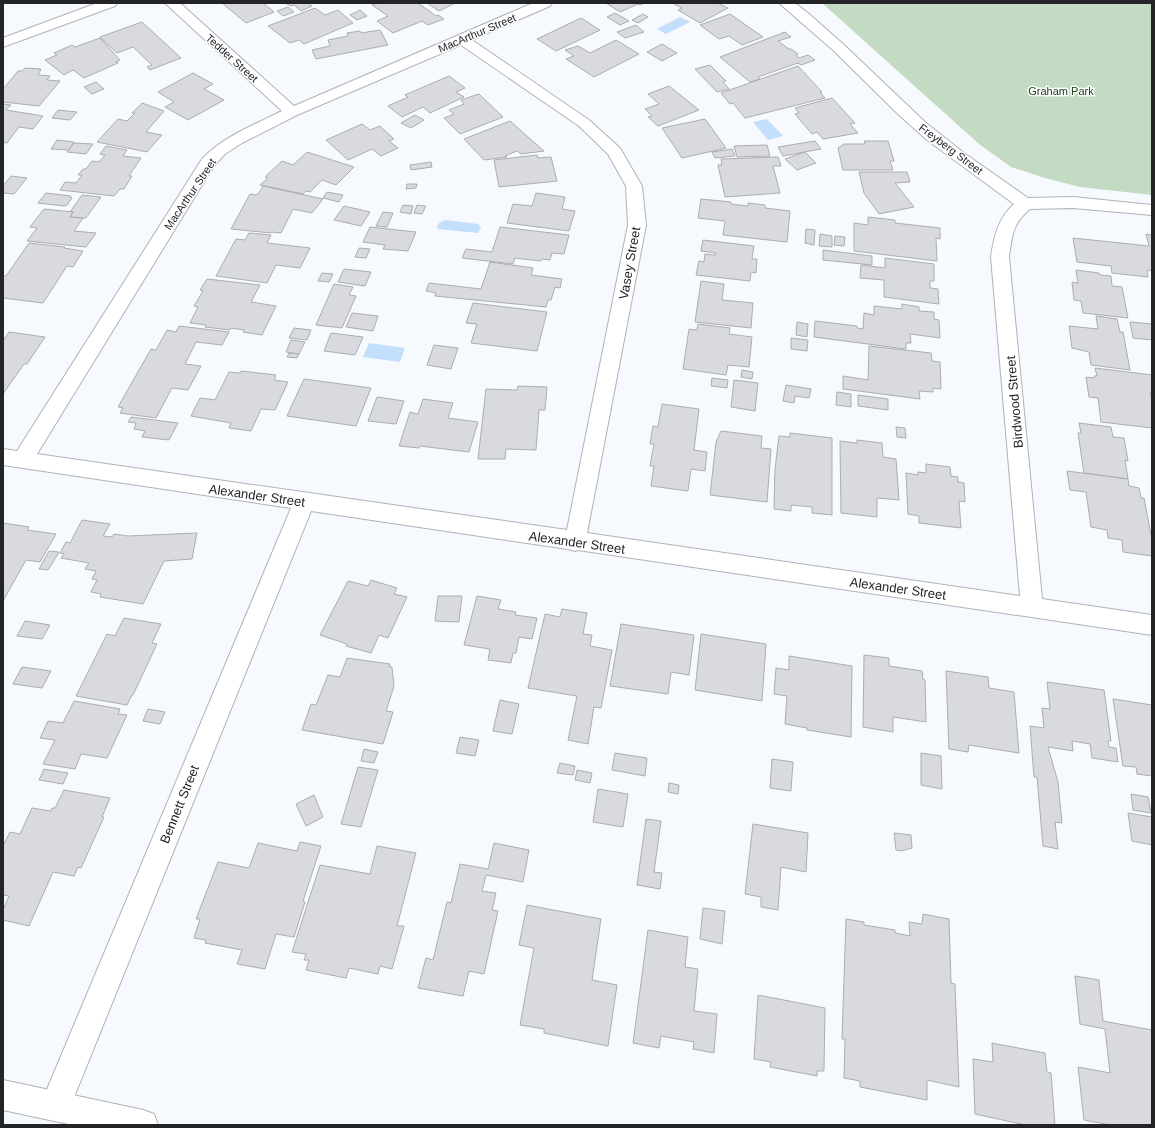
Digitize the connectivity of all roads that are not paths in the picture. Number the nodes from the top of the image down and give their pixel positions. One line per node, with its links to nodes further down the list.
1 (110, 3): 6 (street)
2 (172, 3): 7 (street, Tedder Street)
3 (545, 3): 5 (street, MacArthur Street)
4 (786, 3): 8 (street, Freyberg Street)
5 (462, 39): 7 (street, MacArthur Street); 12 (street, Vasey Street)
6 (3, 43)
7 (292, 112): 10 (street, MacArthur Street)
8 (1025, 204): 9 (street); 13 (street, Birdwood Street)
9 (1152, 210)
10 (13, 459): 11 (street, Alexander Street)
11 (304, 502): 12 (street, Alexander Street); 16 (street, Bennett Street)
12 (575, 542): 13 (street, Alexander Street)
13 (1032, 608): 14 (street, Alexander Street)
14 (1152, 625)
15 (3, 1095): 16 (street)
16 (55, 1106): 17 (street)
17 (143, 1125)

